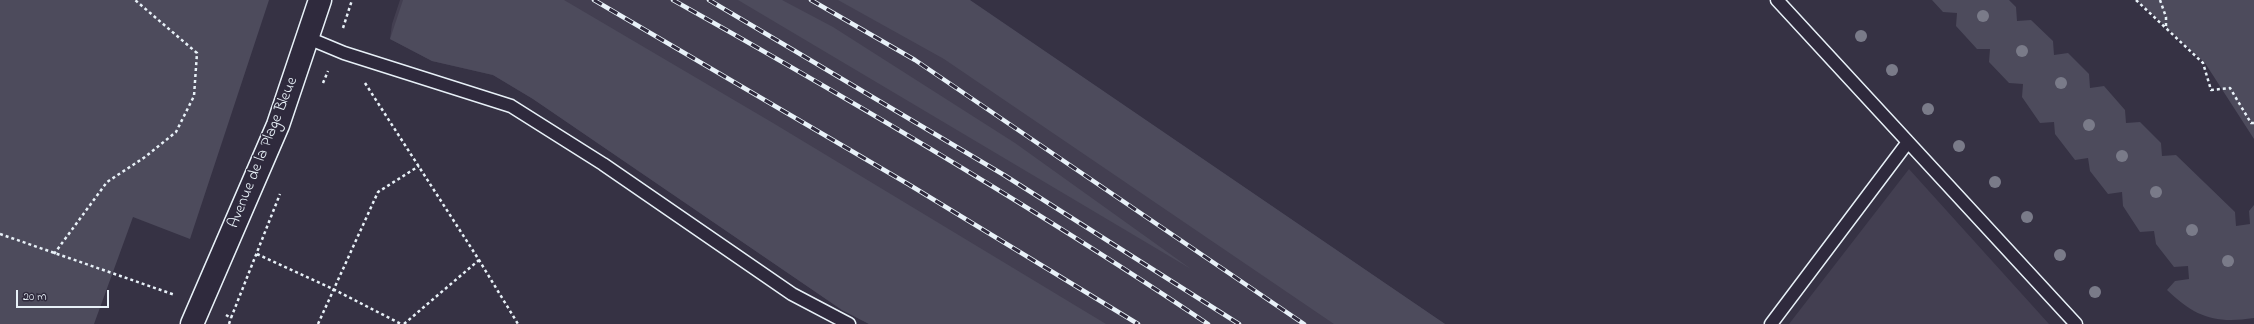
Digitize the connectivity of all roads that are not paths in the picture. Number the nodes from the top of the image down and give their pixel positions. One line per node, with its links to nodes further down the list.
1 (320, 0): 3 (main road, Avenue de la Plage Bleue)
2 (1777, 0): 4 (lane)
3 (308, 38): 5 (main road, Avenue de la Plage Bleue); 7 (lane)
4 (1908, 142): 8 (lane); 9 (lane)
5 (199, 314): 6 (main road, Avenue de la Plage Bleue)
6 (192, 324)
7 (849, 324)
8 (1771, 324)
9 (2076, 324)

